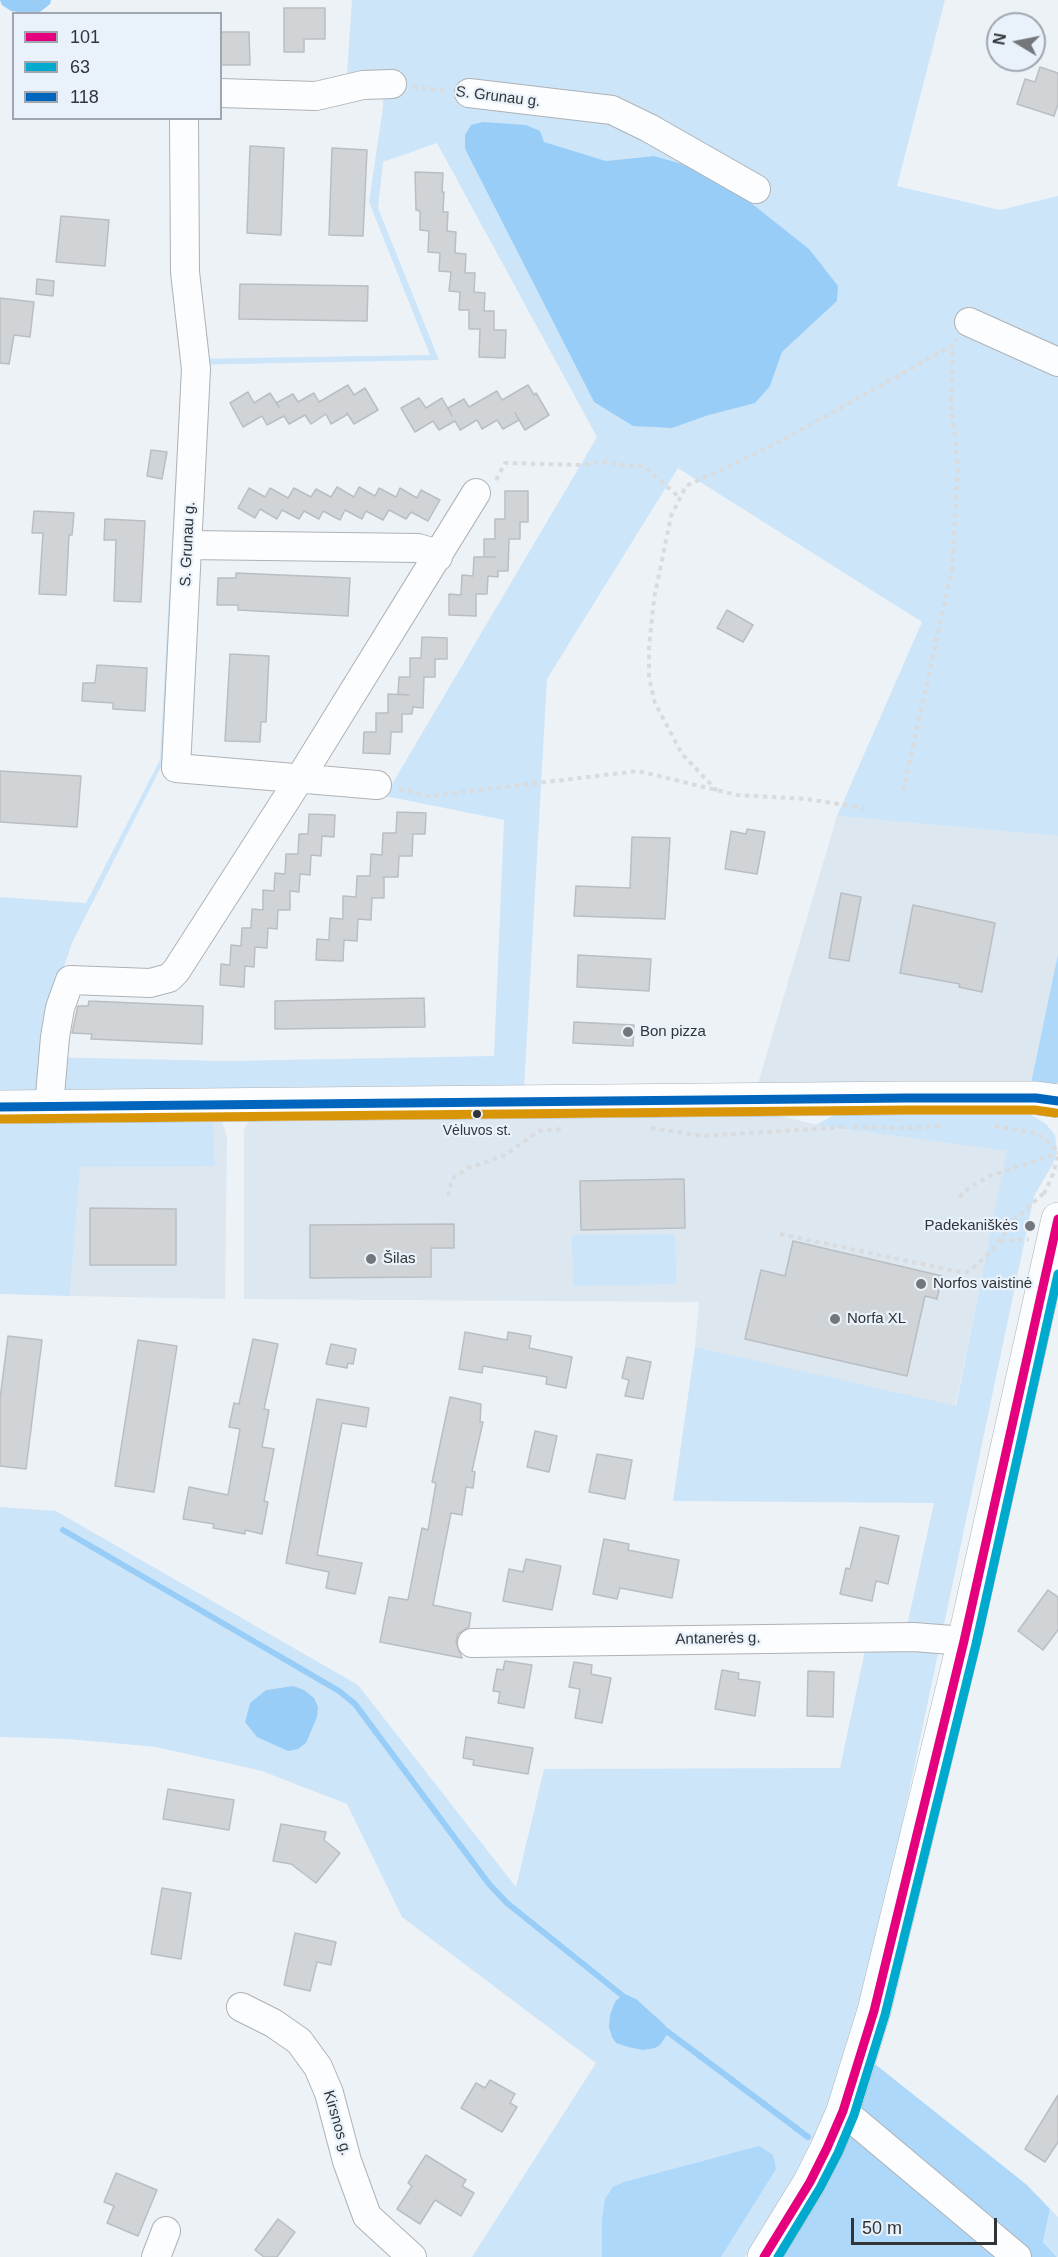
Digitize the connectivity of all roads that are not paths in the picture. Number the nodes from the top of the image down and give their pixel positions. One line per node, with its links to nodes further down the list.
1 (392, 84): 2 (street)
2 (222, 93)
3 (469, 93): 5 (street, S. Grunau g.)
4 (184, 120): 9 (street, S. Grunau g.)
5 (756, 189)
6 (969, 322): 7 (street)
7 (1058, 362)
8 (476, 494): 10 (street)
9 (188, 545): 10 (street); 11 (street, S. Grunau g.)
10 (438, 557): 11 (street)
11 (300, 778): 12 (street, S. Grunau g.); 15 (street)
12 (377, 784)
13 (1058, 1101): 15 (main road)
14 (0, 1107): 15 (main road)
15 (49, 1107)
16 (1051, 1206): 17 (main road)
17 (964, 1641): 18 (street, Antanerės g.); 20 (main road)
18 (472, 1642)
19 (241, 2007): 23 (street, Kirsnos g.)
20 (843, 2111): 24 (main road); 25 (street)
21 (166, 2231): 22 (street)
22 (156, 2257)
23 (412, 2257)
24 (764, 2257)
25 (1017, 2257)

